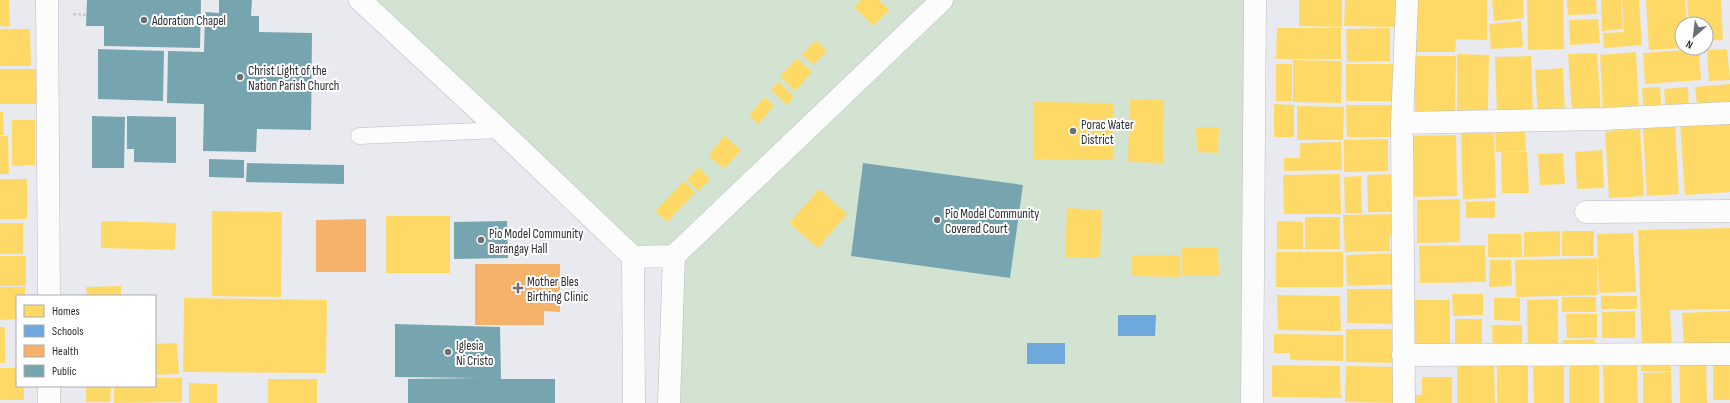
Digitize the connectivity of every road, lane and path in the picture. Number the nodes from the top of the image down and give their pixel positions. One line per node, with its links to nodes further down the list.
1 (47, 0): 14 (street)
2 (360, 0): 8 (street)
3 (942, 0): 12 (street)
4 (1255, 0): 21 (street)
5 (1407, 0): 7 (street)
6 (1730, 113): 7 (street)
7 (1402, 123): 16 (street)
8 (500, 130): 9 (lane); 13 (street)
9 (359, 136)
10 (1730, 211): 11 (street)
11 (1586, 212)
12 (674, 256): 13 (street); 20 (street)
13 (633, 257): 19 (street)
14 (49, 295)
15 (1730, 354): 16 (street)
16 (1403, 355): 22 (street)
17 (49, 387): 18 (street)
18 (49, 403)
19 (634, 403)
20 (669, 403)
21 (1252, 403)
22 (1404, 403)

